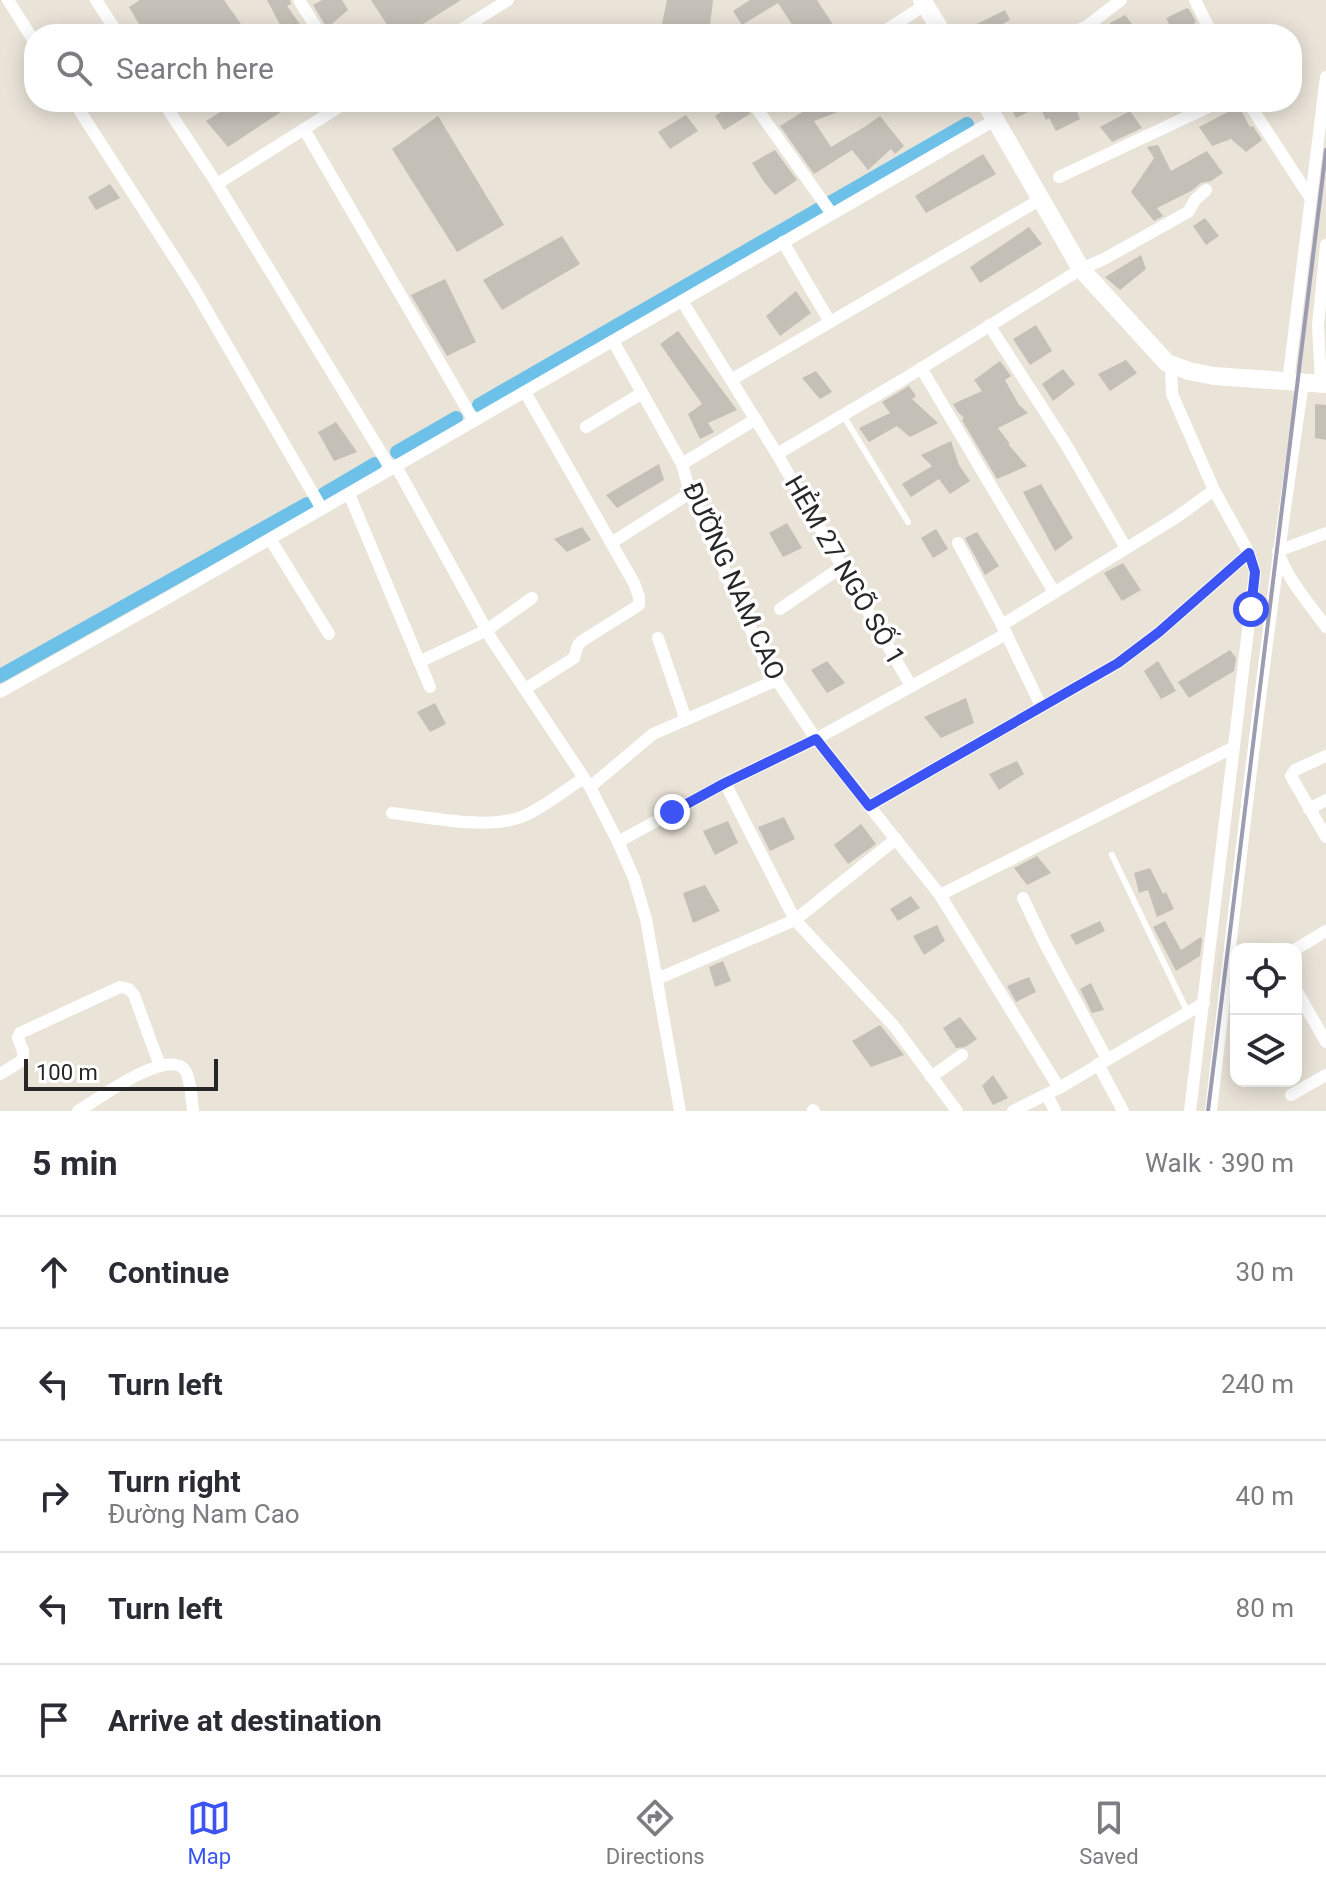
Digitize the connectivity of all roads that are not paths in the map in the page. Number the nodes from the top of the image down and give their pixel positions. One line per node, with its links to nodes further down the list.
1 (8, 0): 16 (street)
2 (96, 0): 9 (street)
3 (299, 0): 10 (street)
4 (508, 0): 8 (street)
5 (1195, 0): 15 (street)
6 (1119, 1): 14 (street)
7 (924, 3): 12 (street); 13 (main road)
8 (489, 5): 11 (street)
9 (112, 24)
10 (314, 24)
11 (466, 24)
12 (894, 24)
13 (937, 24)
14 (1090, 24)
15 (1207, 24)
16 (24, 25)
17 (1326, 77): 31 (street)
18 (80, 112): 56 (street)
19 (170, 112): 28 (street)
20 (331, 112): 26 (street)
21 (759, 112): 32 (street)
22 (991, 112): 25 (main road)
23 (1198, 112): 27 (street)
24 (1254, 112): 31 (street)
25 (995, 120): 30 (main road); 32 (street)
26 (304, 129): 28 (street); 48 (street)
27 (1059, 177)
28 (217, 184): 52 (street)
29 (1206, 190): 35 (street)
30 (1041, 199): 35 (main road); 37 (street)
31 (1311, 199): 43 (street)
32 (832, 214): 33 (street)
33 (783, 242): 36 (street); 37 (street)
34 (1326, 245): 43 (street)
35 (1081, 269): 38 (street); 40 (main road)
36 (682, 301): 39 (street); 42 (street, HẺM 27 NGÕ SỐ 1)
37 (830, 322): 42 (street)
38 (989, 325): 41 (street); 62 (street)
39 (613, 341): 44 (street); 45 (street, ĐƯỜNG NAM CAO)
40 (1171, 366): 43 (main road); 53 (street)
41 (921, 368): 46 (street); 66 (street)
42 (731, 380): 47 (street, HẺM 27 NGÕ SỐ 1)
43 (1310, 384): 63 (street)
44 (525, 392): 48 (street); 60 (street)
45 (642, 393): 49 (street); 51 (street, ĐƯỜNG NAM CAO)
46 (843, 415): 50 (street); 57 (lane)
47 (756, 419): 50 (street, HẺM 27 NGÕ SỐ 1); 51 (street)
48 (474, 421): 52 (street)
49 (586, 427)
50 (777, 454): 65 (street, HẺM 27 NGÕ SỐ 1)
51 (682, 464): 54 (street, ĐƯỜNG NAM CAO)
52 (394, 468): 55 (street); 71 (street)
53 (1214, 490): 62 (street); 64 (street)
54 (690, 493): 60 (street); 75 (street, ĐƯỜNG NAM CAO)
55 (349, 494): 56 (street); 74 (street)
56 (322, 509): 59 (street)
57 (908, 522)
58 (1326, 533): 63 (street)
59 (270, 539): 72 (street); 79 (street)
60 (611, 543): 78 (street)
61 (958, 543): 70 (street)
62 (1126, 548): 66 (street)
63 (1278, 551): 69 (street); 99 (street)
64 (1249, 553): 80 (street); 83 (street)
65 (843, 566): 68 (street); 76 (street, HẺM 27 NGÕ SỐ 1)
66 (1054, 592): 70 (street)
67 (532, 598): 71 (street)
68 (780, 609)
69 (1326, 627)
70 (1004, 629): 76 (street); 80 (street)
71 (487, 630): 74 (street); 78 (street)
72 (329, 634)
73 (658, 638): 81 (street)
74 (419, 662): 77 (street)
75 (777, 680): 81 (street); 82 (street, ĐƯỜNG NAM CAO)
76 (911, 686): 82 (street)
77 (430, 687)
78 (525, 689): 85 (street)
79 (0, 692)
80 (1041, 706): 88 (street)
81 (686, 720): 85 (street)
82 (816, 739): 86 (street); 88 (street, ĐƯỜNG NAM CAO)
83 (1234, 747): 95 (street); 104 (street)
84 (1326, 756): 89 (street)
85 (587, 782): 90 (street); 93 (street)
86 (725, 783): 93 (street); 97 (street)
87 (1326, 800): 89 (street)
88 (869, 806): 92 (street, ĐƯỜNG NAM CAO)
89 (1309, 809): 91 (street)
90 (392, 813)
91 (1326, 837)
92 (896, 839): 95 (street, ĐƯỜNG NAM CAO); 97 (street)
93 (618, 842): 101 (street)
94 (1112, 855): 105 (lane)
95 (940, 895): 113 (street, ĐƯỜNG NAM CAO)
96 (1023, 898): 108 (street)
97 (795, 920): 101 (street); 112 (street)
98 (1326, 931): 100 (street)
99 (1236, 943)
100 (1302, 945)
101 (657, 979): 118 (street)
102 (1230, 992): 124 (street)
103 (1302, 1000): 106 (street)
104 (1204, 1003): 105 (street); 123 (street)
105 (1188, 1013): 108 (street)
106 (1326, 1042)
107 (962, 1055): 112 (street)
108 (1102, 1062): 113 (street); 122 (street)
109 (160, 1066): 110 (street); 116 (street); 117 (street)
110 (0, 1074)
111 (1326, 1075): 115 (street)
112 (931, 1077): 119 (street)
113 (1059, 1088): 114 (street)
114 (1047, 1095): 120 (street); 121 (street)
115 (1291, 1095)
116 (78, 1111)
117 (193, 1111)
118 (680, 1111)
119 (957, 1111)
120 (1013, 1111)
121 (1055, 1111)
122 (1123, 1111)
123 (1190, 1111)
124 (1211, 1111)

